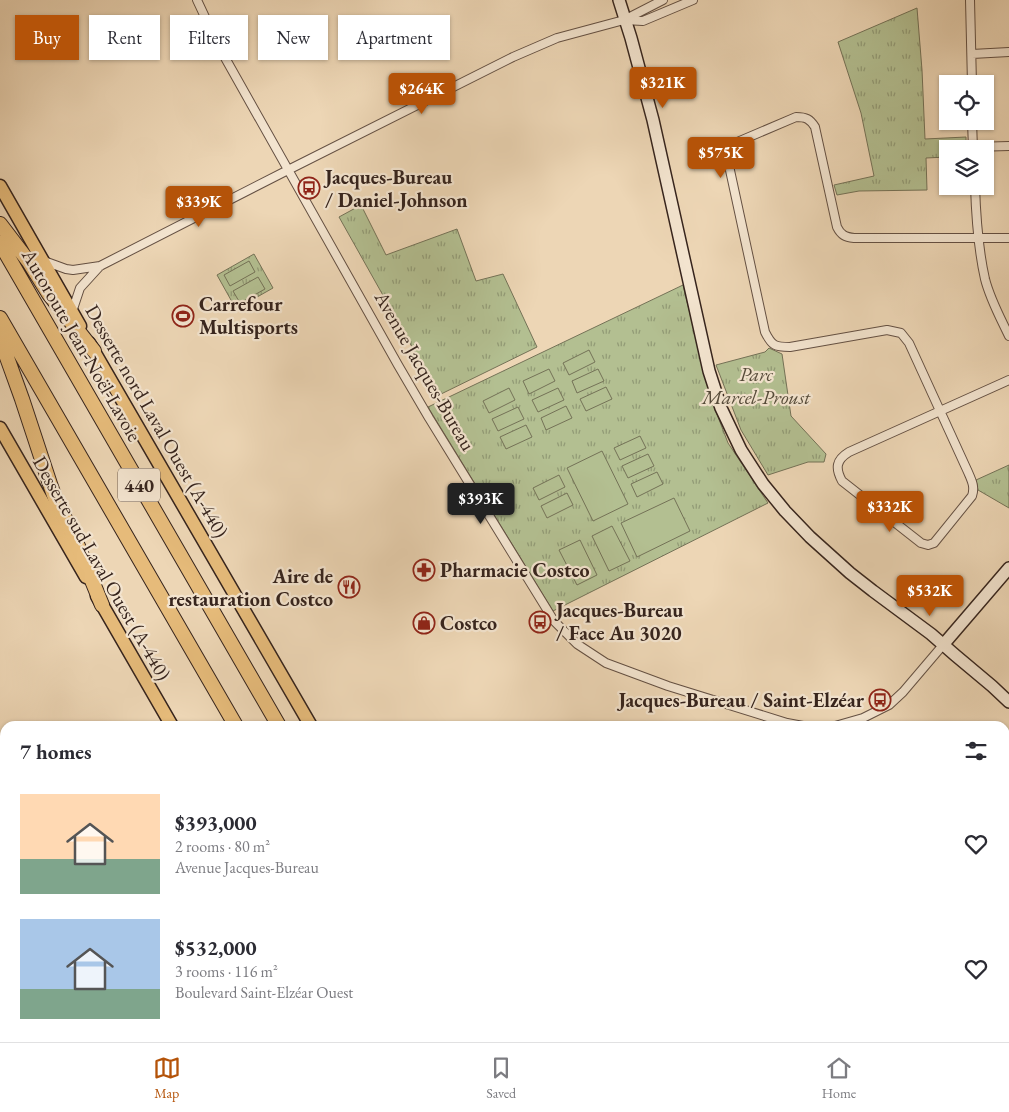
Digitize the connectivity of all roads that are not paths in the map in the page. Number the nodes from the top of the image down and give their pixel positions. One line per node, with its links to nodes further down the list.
1 (197, 0): 12 (street, Avenue Jacques-Bureau)
2 (619, 0): 6 (street)
3 (663, 0): 6 (street)
4 (693, 0): 6 (street)
5 (970, 0): 8 (street)
6 (624, 20): 12 (street); 31 (street)
7 (1009, 52): 8 (street)
8 (972, 54): 9 (street)
9 (972, 75)
10 (1009, 146): 11 (street)
11 (994, 147)
12 (288, 170): 20 (street); 37 (street, Avenue Jacques-Bureau)
13 (0, 186): 19 (main road, Desserte nord Laval Ouest (A-440))
14 (976, 195): 17 (street)
15 (0, 224): 25 (highway)
16 (1009, 238): 17 (street)
17 (978, 239): 23 (street); 27 (street)
18 (0, 243): 35 (highway, Autoroute Jean-Noël-Lavoie / 440)
19 (43, 260): 20 (street); 21 (main road, Desserte nord Laval Ouest (A-440))
20 (100, 266): 21 (street)
21 (72, 312): 25 (main road, Desserte nord Laval Ouest (A-440))
22 (0, 318): 34 (highway, 440)
23 (1009, 336)
24 (0, 338): 30 (highway)
25 (94, 351): 36 (main road, Desserte nord Laval Ouest (A-440))
26 (1009, 380): 27 (street)
27 (940, 411): 27 (street)
28 (0, 428): 30 (main road, Desserte sud Laval Ouest (A-440))
29 (1009, 568): 31 (street)
30 (102, 605): 33 (main road, Desserte sud Laval Ouest (A-440))
31 (943, 645): 32 (street); 38 (street)
32 (1009, 702)
33 (169, 721)
34 (233, 721)
35 (276, 721)
36 (308, 721)
37 (781, 721)
38 (852, 721)

